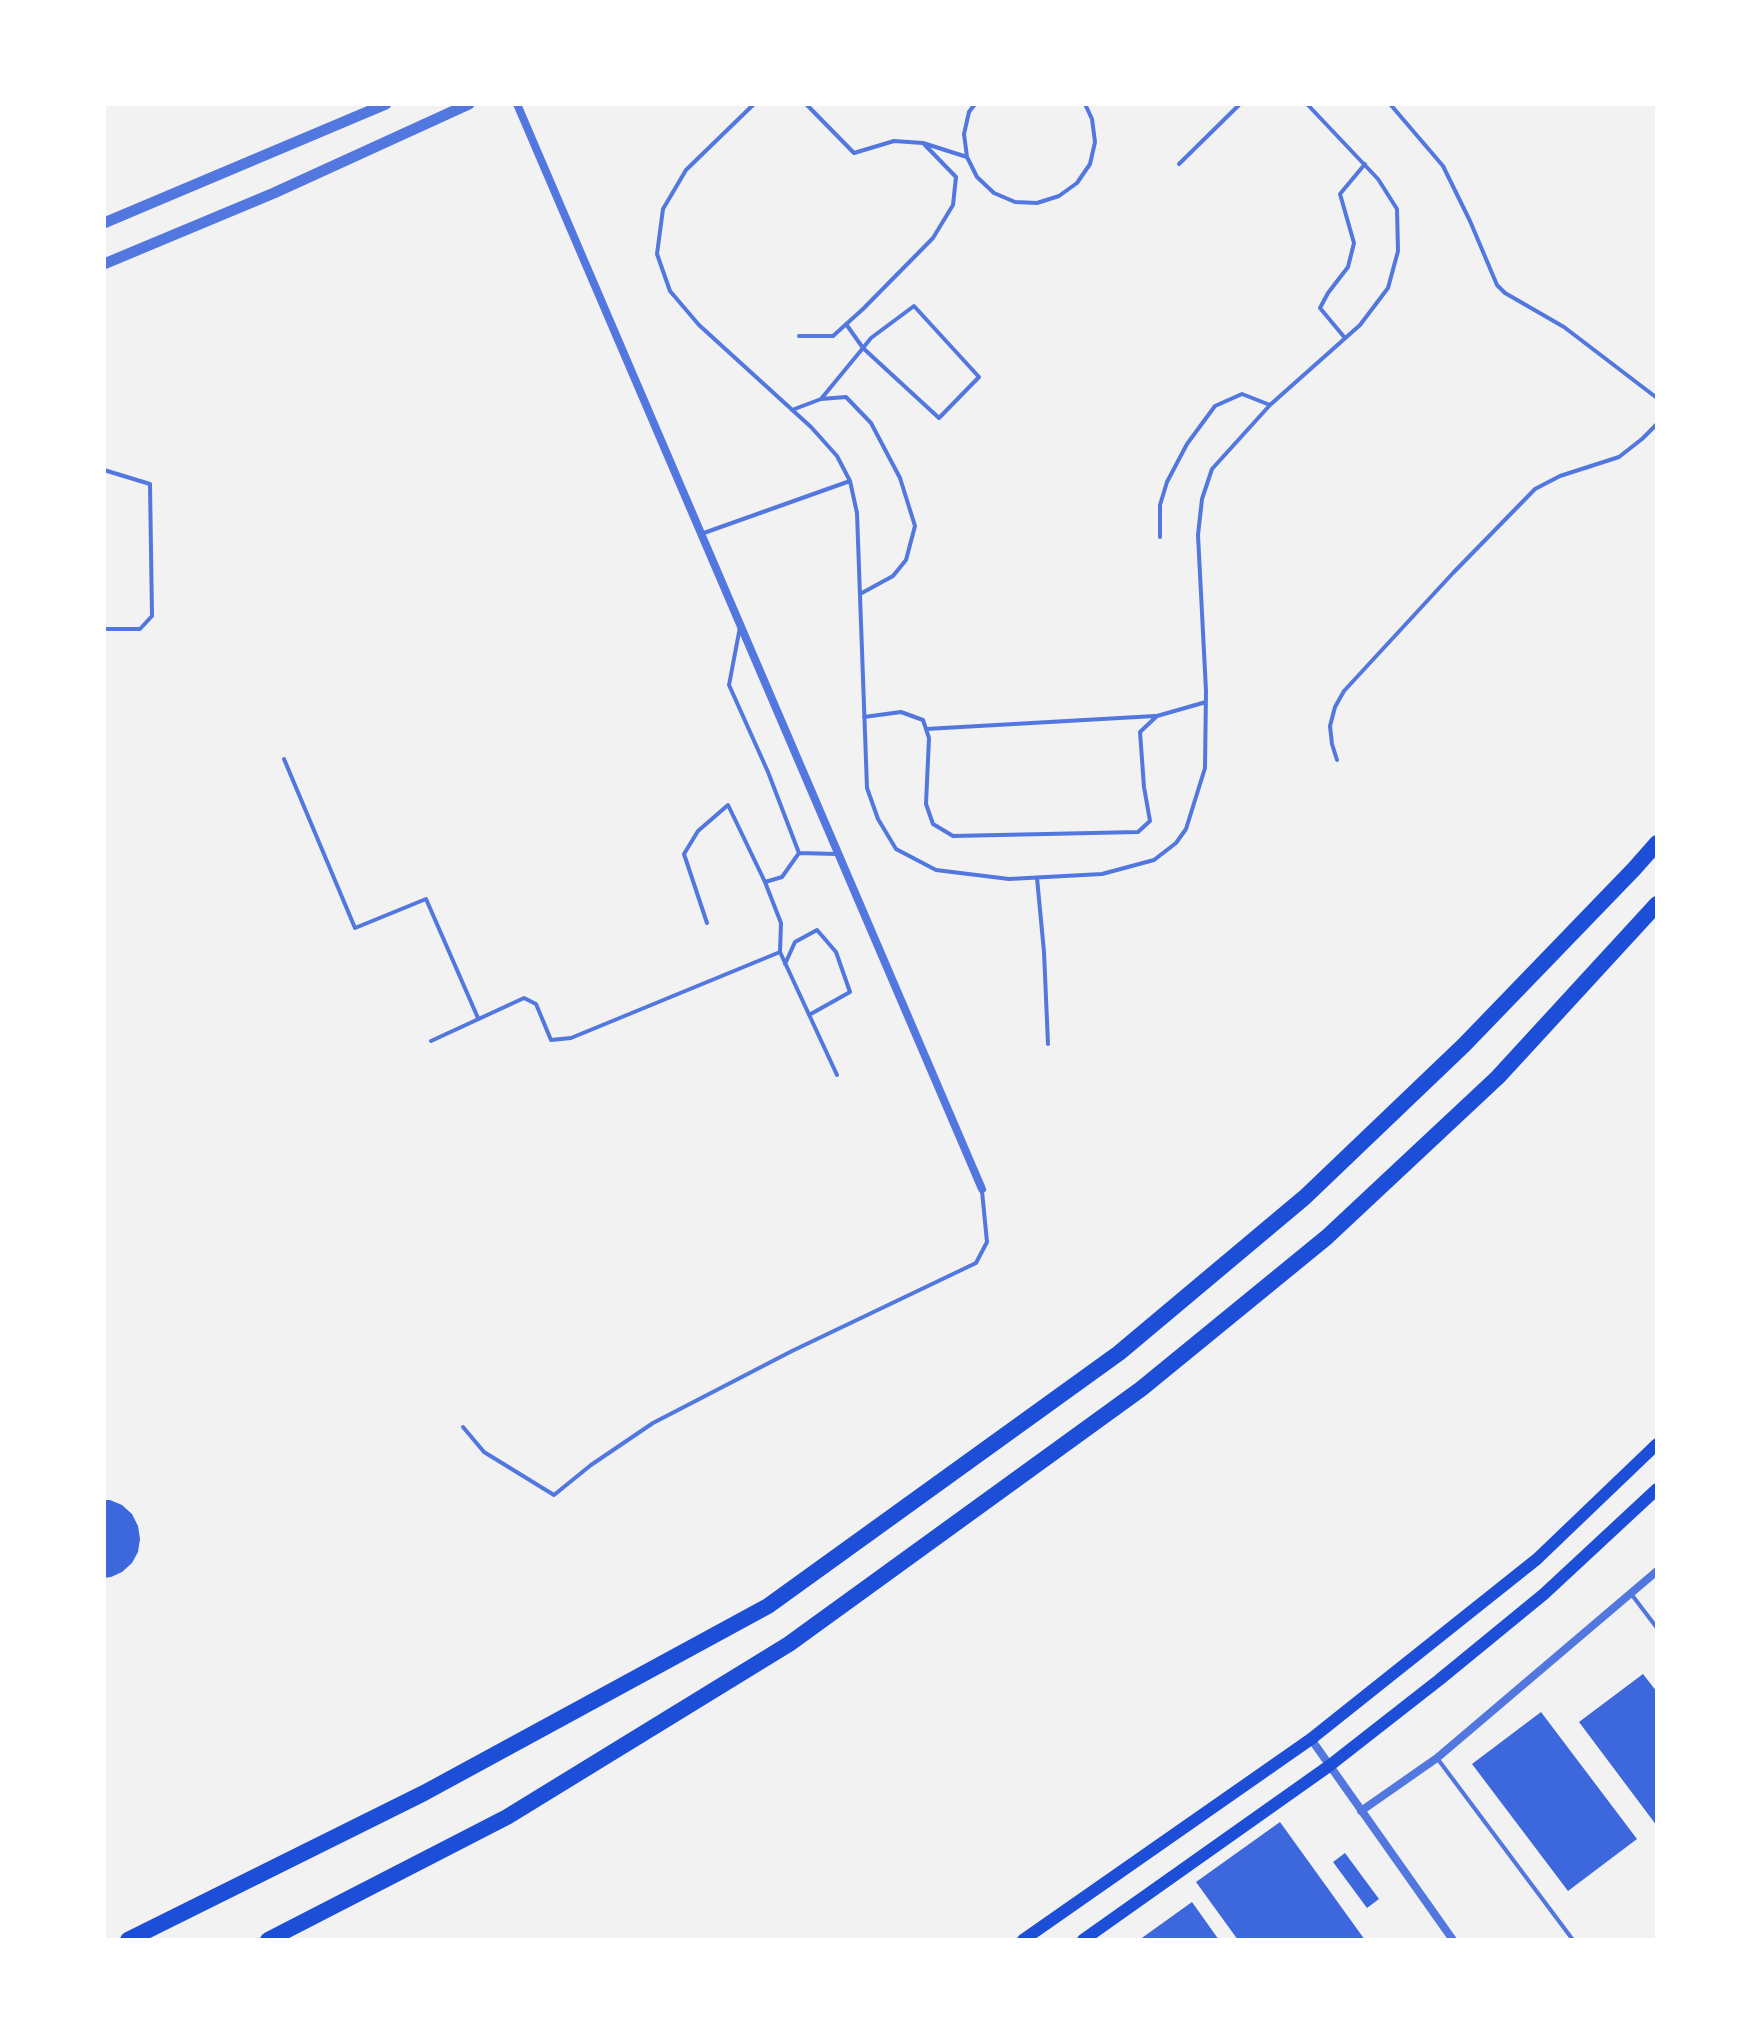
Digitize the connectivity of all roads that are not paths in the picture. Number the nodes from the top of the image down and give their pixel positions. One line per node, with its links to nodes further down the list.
1 (386, 104): 15 (street)
2 (469, 104): 16 (street)
3 (517, 104): 28 (street)
4 (754, 104): 24 (lane)
5 (806, 104): 11 (lane)
6 (975, 104): 12 (lane)
7 (1085, 104): 12 (lane)
8 (1240, 104): 13 (lane)
9 (1307, 104): 14 (lane)
10 (1390, 104): 21 (lane)
11 (923, 143): 12 (lane); 17 (lane)
12 (967, 157)
13 (1179, 164)
14 (1365, 164): 19 (lane); 19 (lane)
15 (104, 223)
16 (104, 264)
17 (846, 324): 18 (lane); 20 (lane)
18 (799, 336)
19 (1345, 338): 23 (lane)
20 (863, 348): 20 (lane); 22 (lane)
21 (1657, 398)
22 (821, 399): 24 (lane); 30 (lane)
23 (1270, 405): 29 (lane); 33 (lane)
24 (792, 410): 27 (lane)
25 (1657, 424): 38 (lane)
26 (104, 470): 32 (lane)
27 (850, 481): 28 (lane); 30 (lane)
28 (701, 534): 31 (street)
29 (1160, 537)
30 (859, 594): 35 (lane)
31 (740, 625): 40 (lane); 41 (street)
32 (104, 629)
33 (1206, 702): 34 (lane); 42 (lane)
34 (1157, 716): 36 (lane); 36 (lane)
35 (864, 717): 36 (lane); 42 (lane)
36 (926, 729)
37 (284, 759): 49 (lane)
38 (1337, 760)
39 (1657, 843): 64 (highway)
40 (799, 853): 41 (lane); 43 (lane)
41 (838, 854): 53 (street)
42 (1037, 878): 51 (lane)
43 (765, 882): 45 (lane); 46 (lane)
44 (1657, 904): 65 (highway)
45 (707, 923)
46 (780, 952): 47 (lane); 49 (lane)
47 (785, 964): 48 (lane); 48 (lane)
48 (809, 1015): 52 (lane)
49 (478, 1019): 50 (lane)
50 (431, 1041)
51 (1048, 1044)
52 (837, 1075)
53 (982, 1189): 54 (lane)
54 (463, 1427)
55 (1657, 1444): 60 (main road)
56 (1657, 1489): 62 (main road)
57 (1657, 1571): 58 (street)
58 (1632, 1594): 59 (lane); 61 (street)
59 (1657, 1628)
60 (1311, 1739): 62 (street); 66 (main road)
61 (1437, 1758): 63 (street); 69 (lane)
62 (1329, 1766): 63 (street); 67 (main road)
63 (1361, 1811): 68 (street)
64 (128, 1940)
65 (268, 1940)
66 (1023, 1940)
67 (1083, 1940)
68 (1453, 1940)
69 (1573, 1940)

